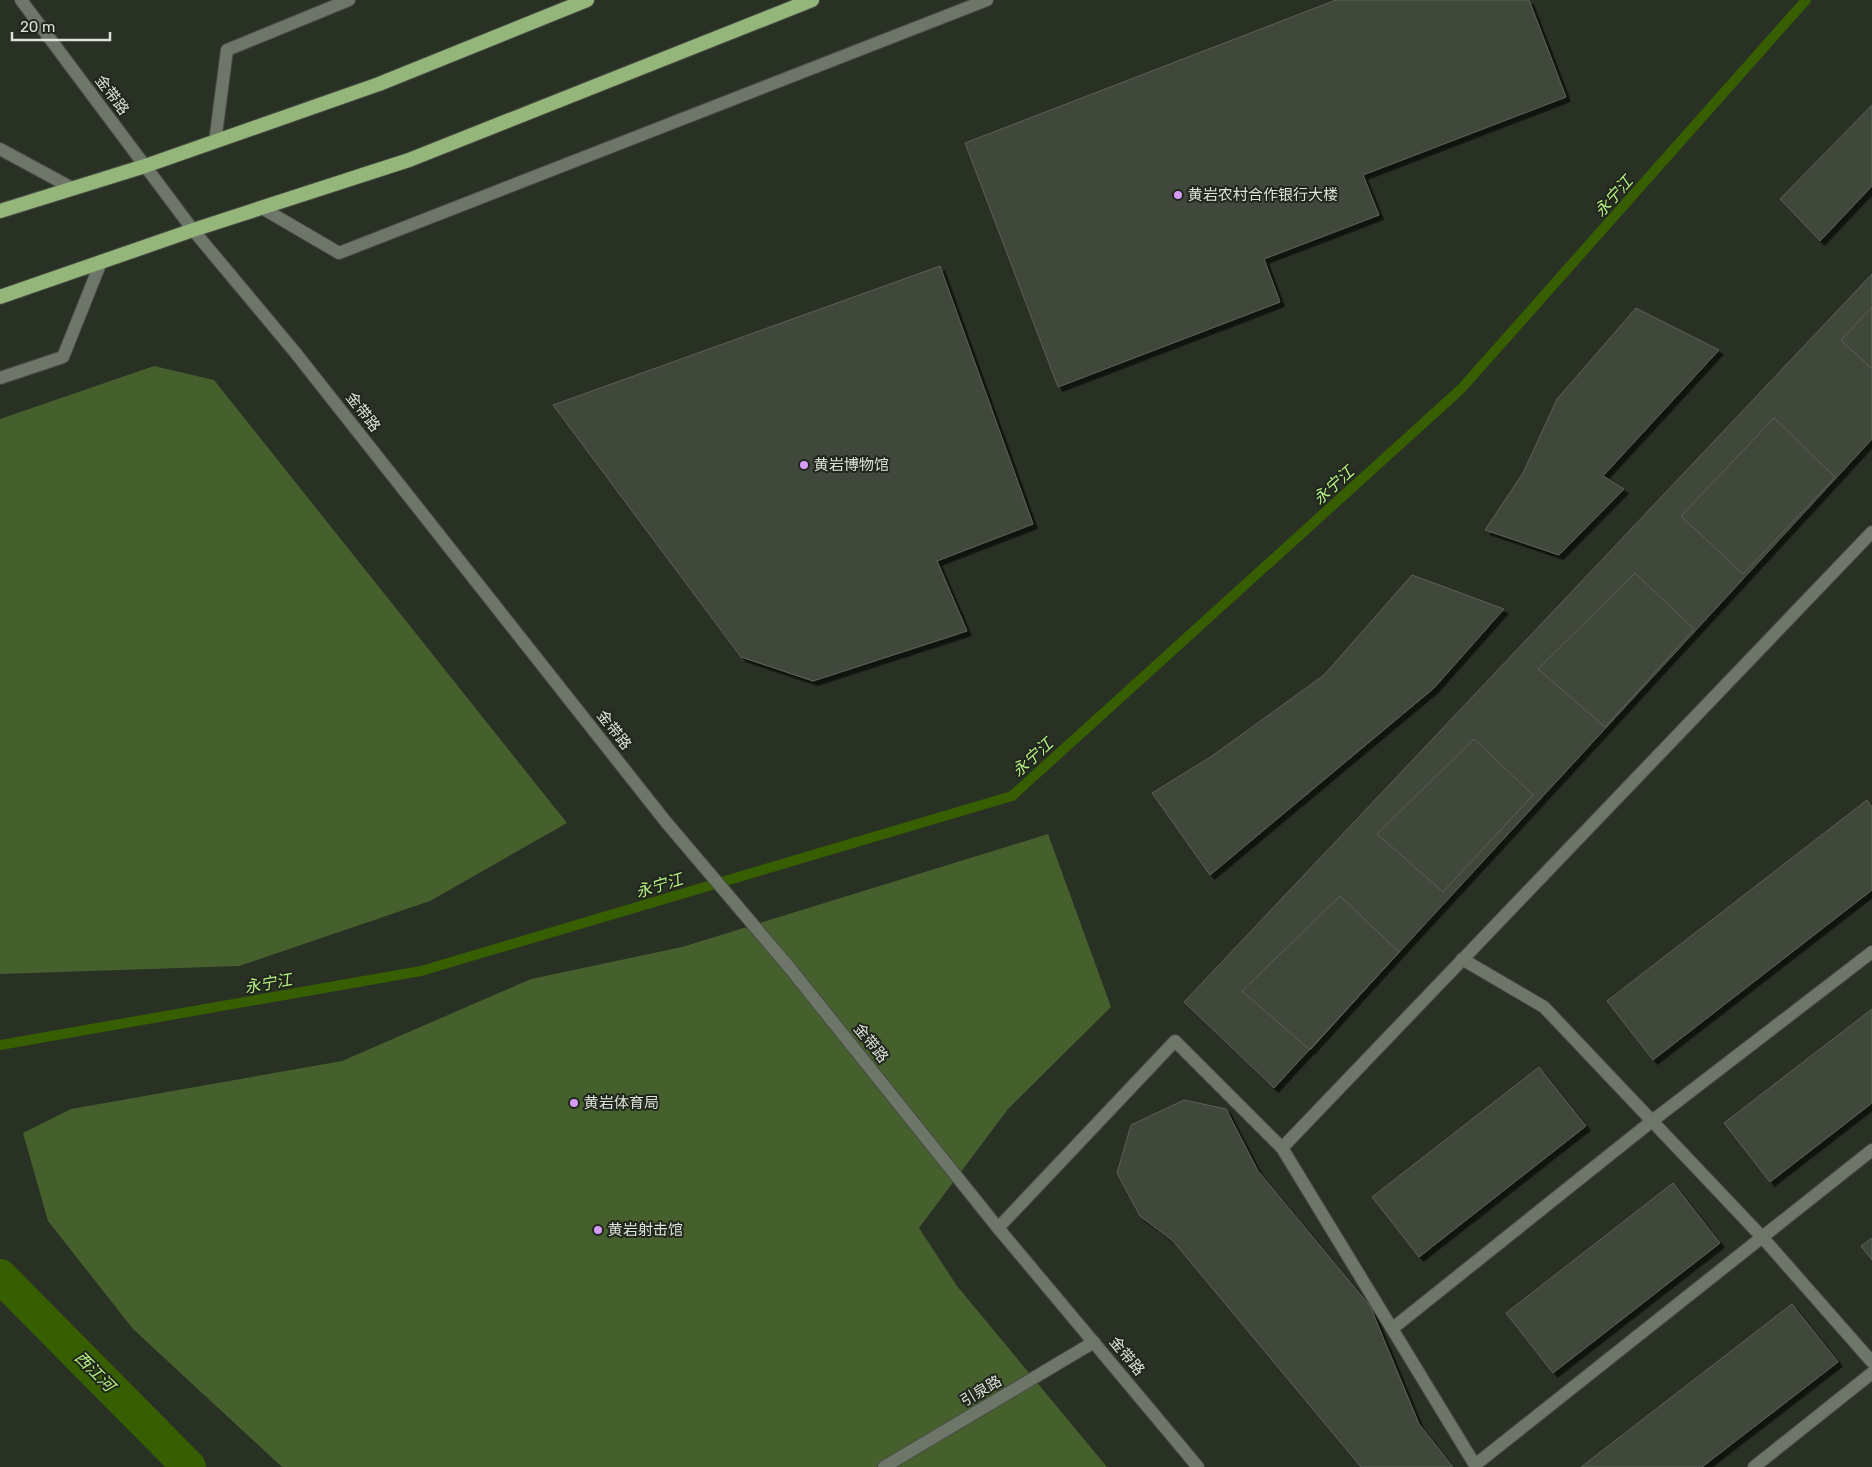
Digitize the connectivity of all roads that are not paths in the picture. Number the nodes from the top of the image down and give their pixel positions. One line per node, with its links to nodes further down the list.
1 (21, 0): 8 (main road, 金带路)
2 (349, 0): 6 (main road)
3 (587, 0): 6 (highway)
4 (812, 0): 10 (highway)
5 (987, 0): 10 (main road)
6 (215, 142): 8 (highway)
7 (0, 149): 9 (main road)
8 (145, 166): 9 (highway); 12 (main road, 金带路)
9 (72, 188): 11 (highway)
10 (262, 208): 12 (highway)
11 (0, 211)
12 (194, 230): 13 (highway); 22 (main road, 金带路)
13 (101, 262): 14 (highway); 15 (main road)
14 (0, 297)
15 (0, 378)
16 (1872, 532): 18 (main road)
17 (1872, 952): 19 (main road)
18 (1462, 959): 19 (main road); 20 (main road)
19 (1652, 1121): 23 (main road); 24 (main road)
20 (1282, 1148): 22 (main road); 24 (main road)
21 (1872, 1150): 23 (main road)
22 (998, 1228): 25 (main road, 金带路)
23 (1762, 1237): 24 (main road); 26 (main road)
24 (1393, 1328)
25 (1094, 1342): 28 (main road, 引泉路); 29 (main road, 金带路)
26 (1872, 1362)
27 (1872, 1373): 30 (main road)
28 (884, 1467)
29 (1198, 1467)
30 (1754, 1467)

